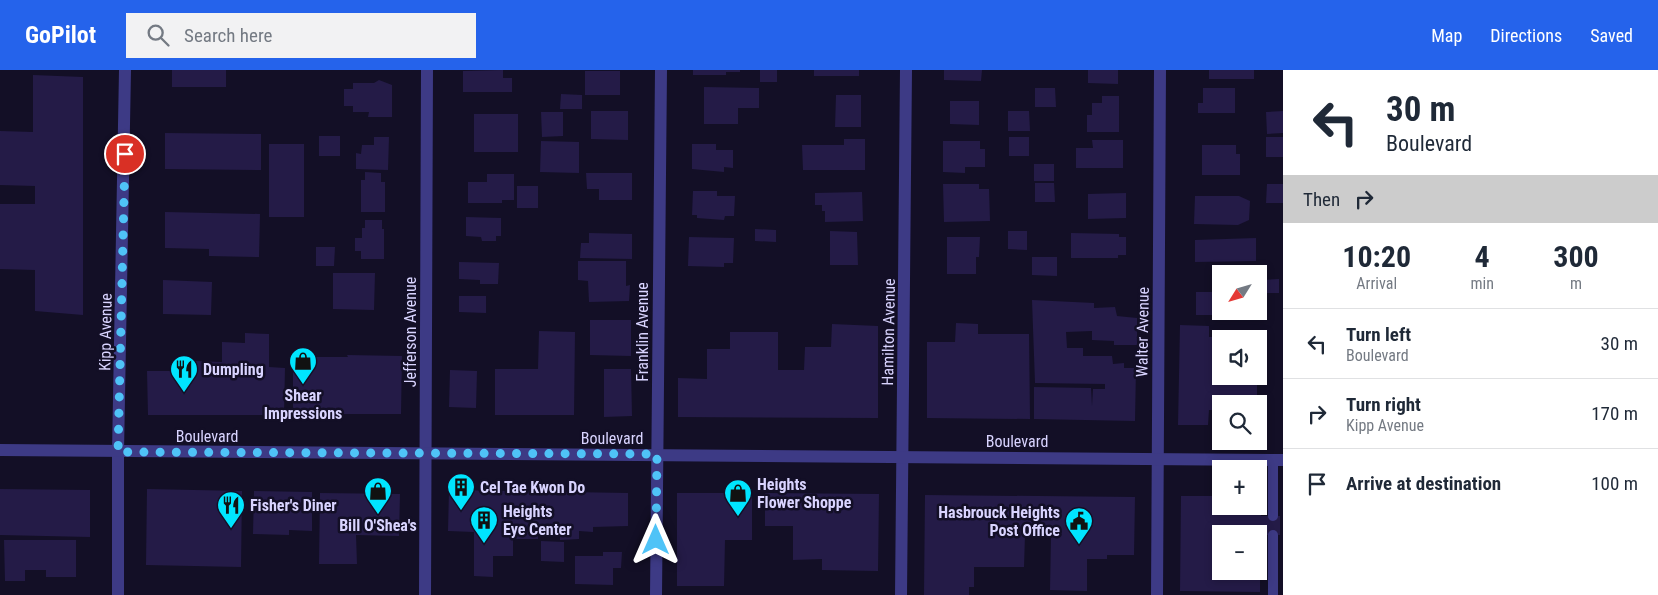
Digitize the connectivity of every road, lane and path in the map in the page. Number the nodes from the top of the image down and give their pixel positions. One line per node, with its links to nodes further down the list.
1 (126, 70): 7 (street, Kipp Avenue)
2 (428, 70): 8 (street, Jefferson Avenue)
3 (661, 70): 9 (street, Franklin Avenue)
4 (906, 70): 10 (street, Hamilton Avenue)
5 (1160, 70): 11 (street, Walter Avenue)
6 (0, 450): 7 (street, Boulevard)
7 (118, 452): 8 (street, Boulevard); 15 (street, Kipp Avenue)
8 (426, 453): 9 (street, Boulevard); 16 (street, Jefferson Avenue)
9 (657, 454): 10 (street, Boulevard); 17 (street, Franklin Avenue)
10 (902, 457): 11 (street, Boulevard); 18 (street, Hamilton Avenue)
11 (1158, 457): 12 (street, Boulevard); 19 (street, Walter Avenue)
12 (1278, 460): 13 (lane)
13 (1273, 516)
14 (1273, 535): 20 (lane)
15 (118, 595)
16 (425, 595)
17 (656, 595)
18 (901, 595)
19 (1157, 595)
20 (1273, 595)

